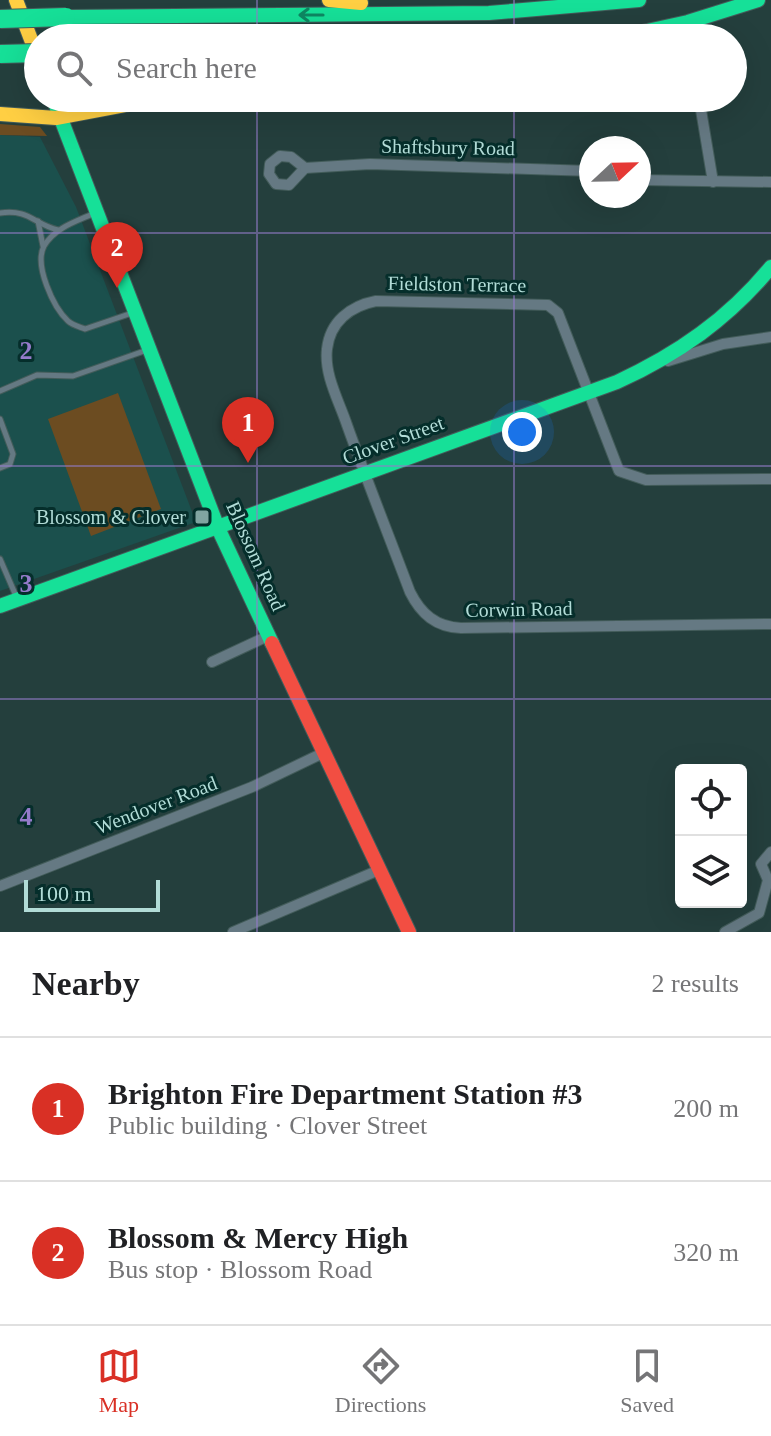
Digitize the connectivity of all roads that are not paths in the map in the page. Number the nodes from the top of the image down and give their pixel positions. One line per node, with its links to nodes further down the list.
1 (16, 0): 7 (main road)
2 (329, 0): 5 (main road)
3 (639, 0): 5 (main road)
4 (758, 0): 8 (main road)
5 (473, 14): 6 (main road, one-way to 6, bridge)
6 (0, 19)
7 (25, 24)
8 (680, 24)
9 (0, 54): 10 (main road, bridge)
10 (24, 55)
11 (59, 112): 15 (main road, Blossom Road)
12 (88, 112): 15 (main road)
13 (701, 112): 19 (street)
14 (0, 114): 15 (main road)
15 (61, 117): 21 (main road, Blossom Road)
16 (305, 168): 17 (street, Shaftsbury Road)
17 (579, 171)
18 (651, 180): 19 (street)
19 (713, 182): 20 (street)
20 (771, 182)
21 (98, 212): 24 (lane); 27 (main road, Blossom Road)
22 (0, 213): 23 (lane)
23 (37, 220): 24 (lane); 25 (lane)
24 (58, 230): 25 (lane)
25 (43, 248): 27 (lane)
26 (771, 267): 30 (main road, Clover Street)
27 (136, 311): 29 (main road, Blossom Road)
28 (771, 337): 30 (street)
29 (150, 349): 31 (lane); 37 (main road, Blossom Road)
30 (658, 363): 32 (main road, Clover Street)
31 (0, 391)
32 (588, 393): 35 (main road, Clover Street); 35 (street, Fieldston Terrace); 36 (street)
33 (0, 419): 34 (lane)
34 (0, 468)
35 (365, 474): 37 (main road, Clover Street); 40 (street, Corwin Road)
36 (771, 479)
37 (218, 528): 39 (main road, Clover Street); 41 (main road, Blossom Road)
38 (0, 559): 39 (lane)
39 (9, 603)
40 (771, 624)
41 (268, 636): 42 (street); 43 (main road, Blossom Road)
42 (212, 662)
43 (323, 753): 45 (main road, Blossom Road); 47 (street, Wendover Road)
44 (771, 852): 46 (street)
45 (379, 870): 48 (street); 49 (main road, Blossom Road)
46 (770, 880): 50 (street)
47 (0, 886)
48 (233, 932)
49 (409, 932)
50 (725, 932)

